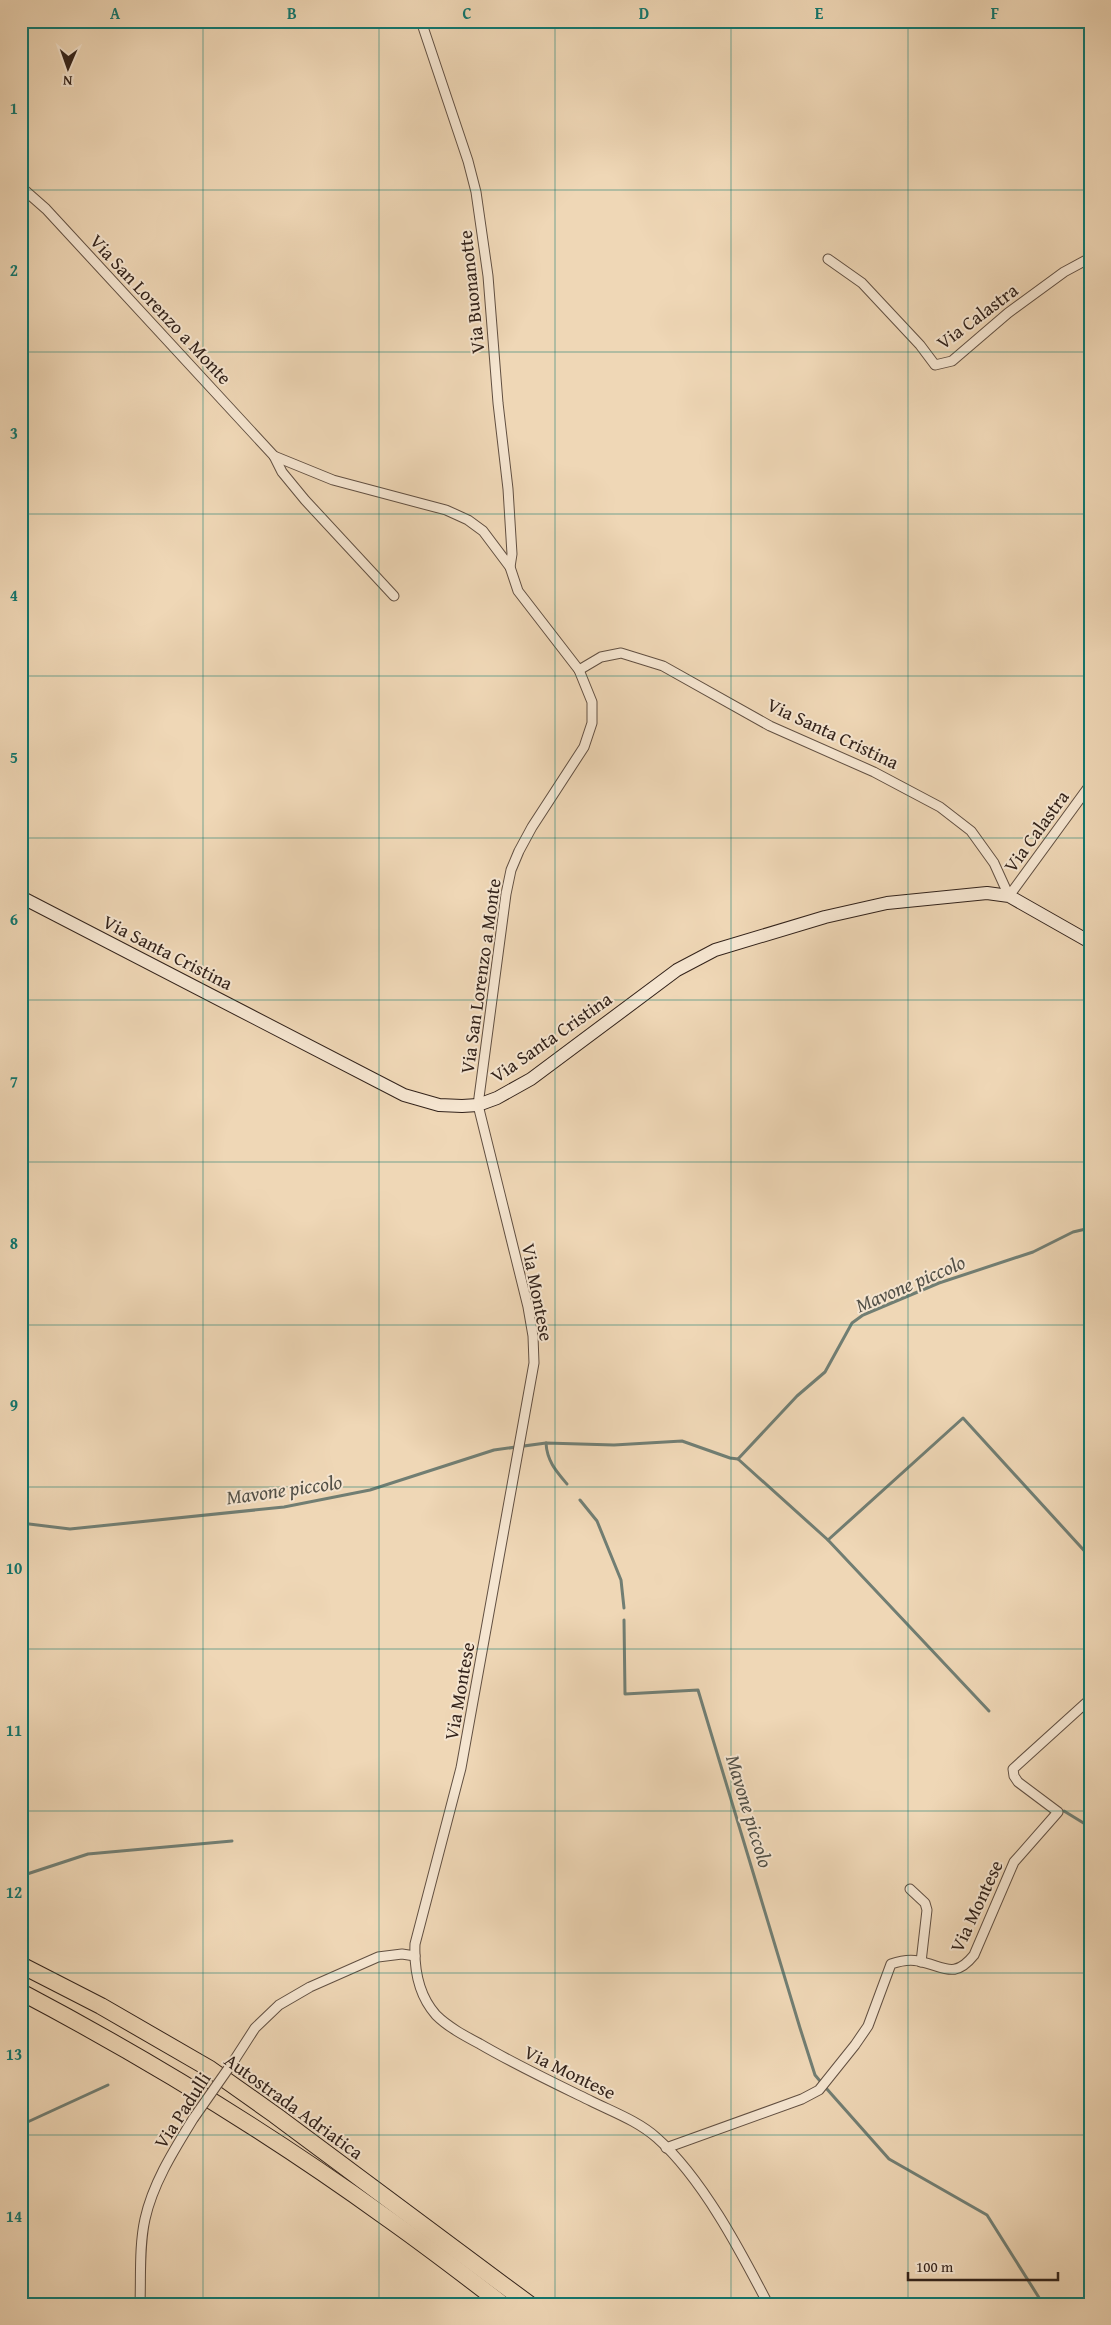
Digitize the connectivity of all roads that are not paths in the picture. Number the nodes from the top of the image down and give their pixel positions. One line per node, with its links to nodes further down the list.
1 (421, 21): 6 (street, Via Buonanotte)
2 (21, 187): 5 (street, Via San Lorenzo a Monte)
3 (1090, 258): 4 (street, Via Calastra)
4 (828, 259)
5 (274, 456): 6 (street, Via San Lorenzo a Monte); 7 (street, Via San Lorenzo a Monte)
6 (510, 567): 8 (street, Via San Lorenzo a Monte)
7 (394, 596)
8 (578, 670): 10 (street, Via Santa Cristina); 13 (street, Via San Lorenzo a Monte)
9 (1090, 786): 10 (street, Via Calastra)
10 (1008, 896): 12 (street, Via Santa Cristina); 13 (street, Via Santa Cristina)
11 (21, 897): 13 (street, Via Santa Cristina)
12 (1090, 942)
13 (478, 1104): 16 (street, Via Montese)
14 (1088, 1701): 17 (street, Via Montese)
15 (910, 1889): 17 (street)
16 (414, 1956): 20 (street, Via Montese); 21 (street, Via Padulli, bridge)
17 (921, 1962): 20 (street, Via Montese)
18 (21, 1965): 23 (highway, Autostrada Adriatica)
19 (21, 1992): 22 (highway, Autostrada Adriatica)
20 (666, 2148): 24 (street, Via Montese)
21 (140, 2304)
22 (502, 2304)
23 (529, 2304)
24 (768, 2304)

